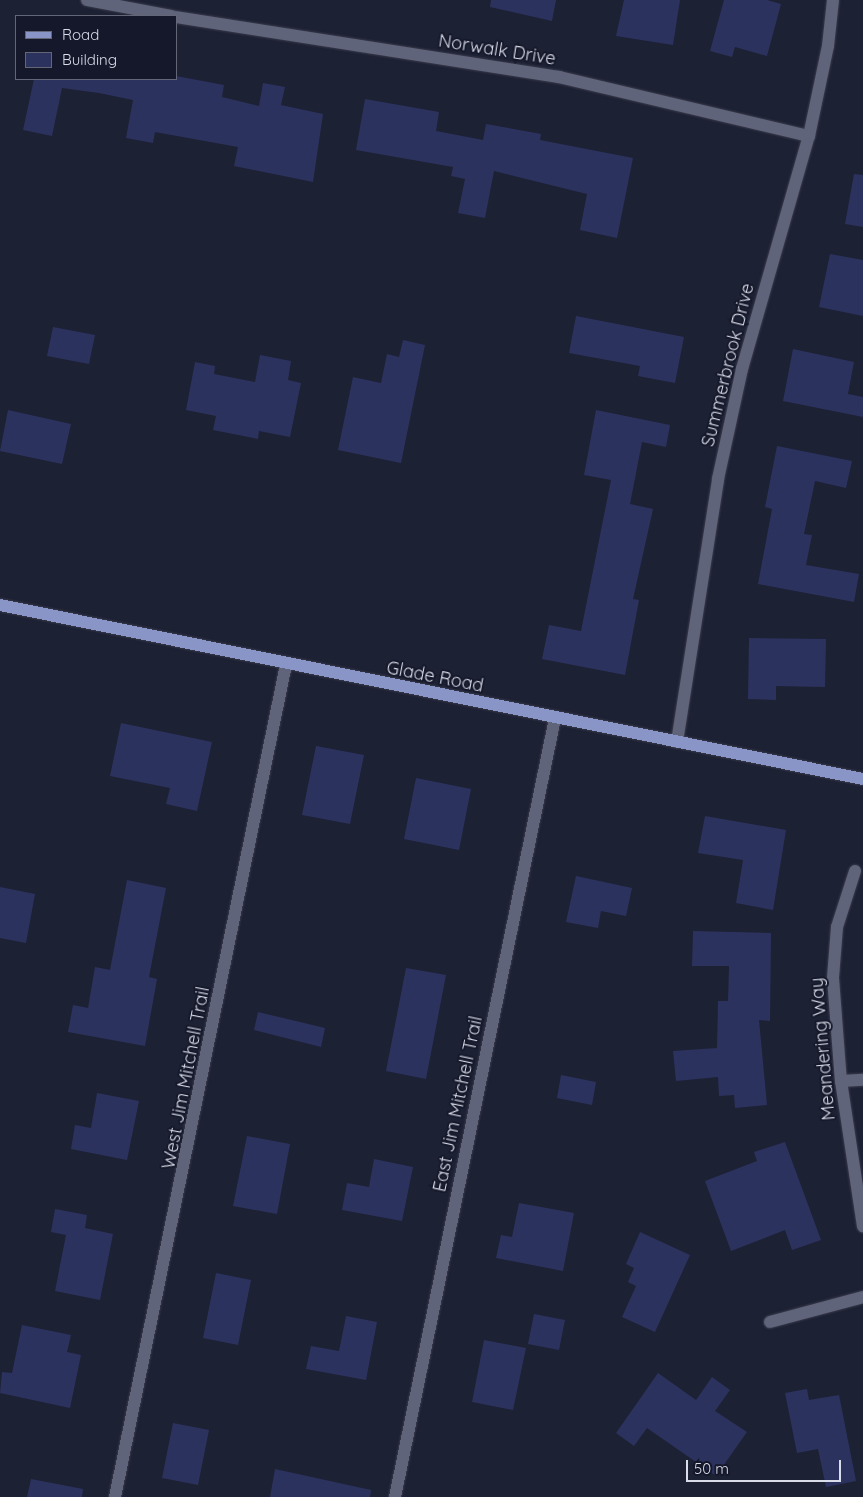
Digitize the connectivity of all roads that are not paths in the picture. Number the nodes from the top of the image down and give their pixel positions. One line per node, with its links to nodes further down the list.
1 (87, 0): 3 (street)
2 (834, 0): 5 (street, Summerbrook Drive)
3 (167, 15)
4 (178, 17): 5 (street, Norwalk Drive)
5 (809, 136): 9 (street, Summerbrook Drive)
6 (0, 605): 7 (main road, Glade Road)
7 (286, 665): 8 (main road, Glade Road); 17 (street, West Jim Mitchell Trail)
8 (555, 718): 9 (main road, Glade Road); 18 (street, East Jim Mitchell Trail)
9 (677, 742): 10 (main road, Glade Road)
10 (863, 779)
11 (855, 871): 13 (street, Meandering Way)
12 (863, 1080): 13 (street)
13 (840, 1081): 14 (street, Meandering Way)
14 (863, 1226)
15 (863, 1297): 16 (street)
16 (770, 1322)
17 (115, 1497)
18 (396, 1497)

